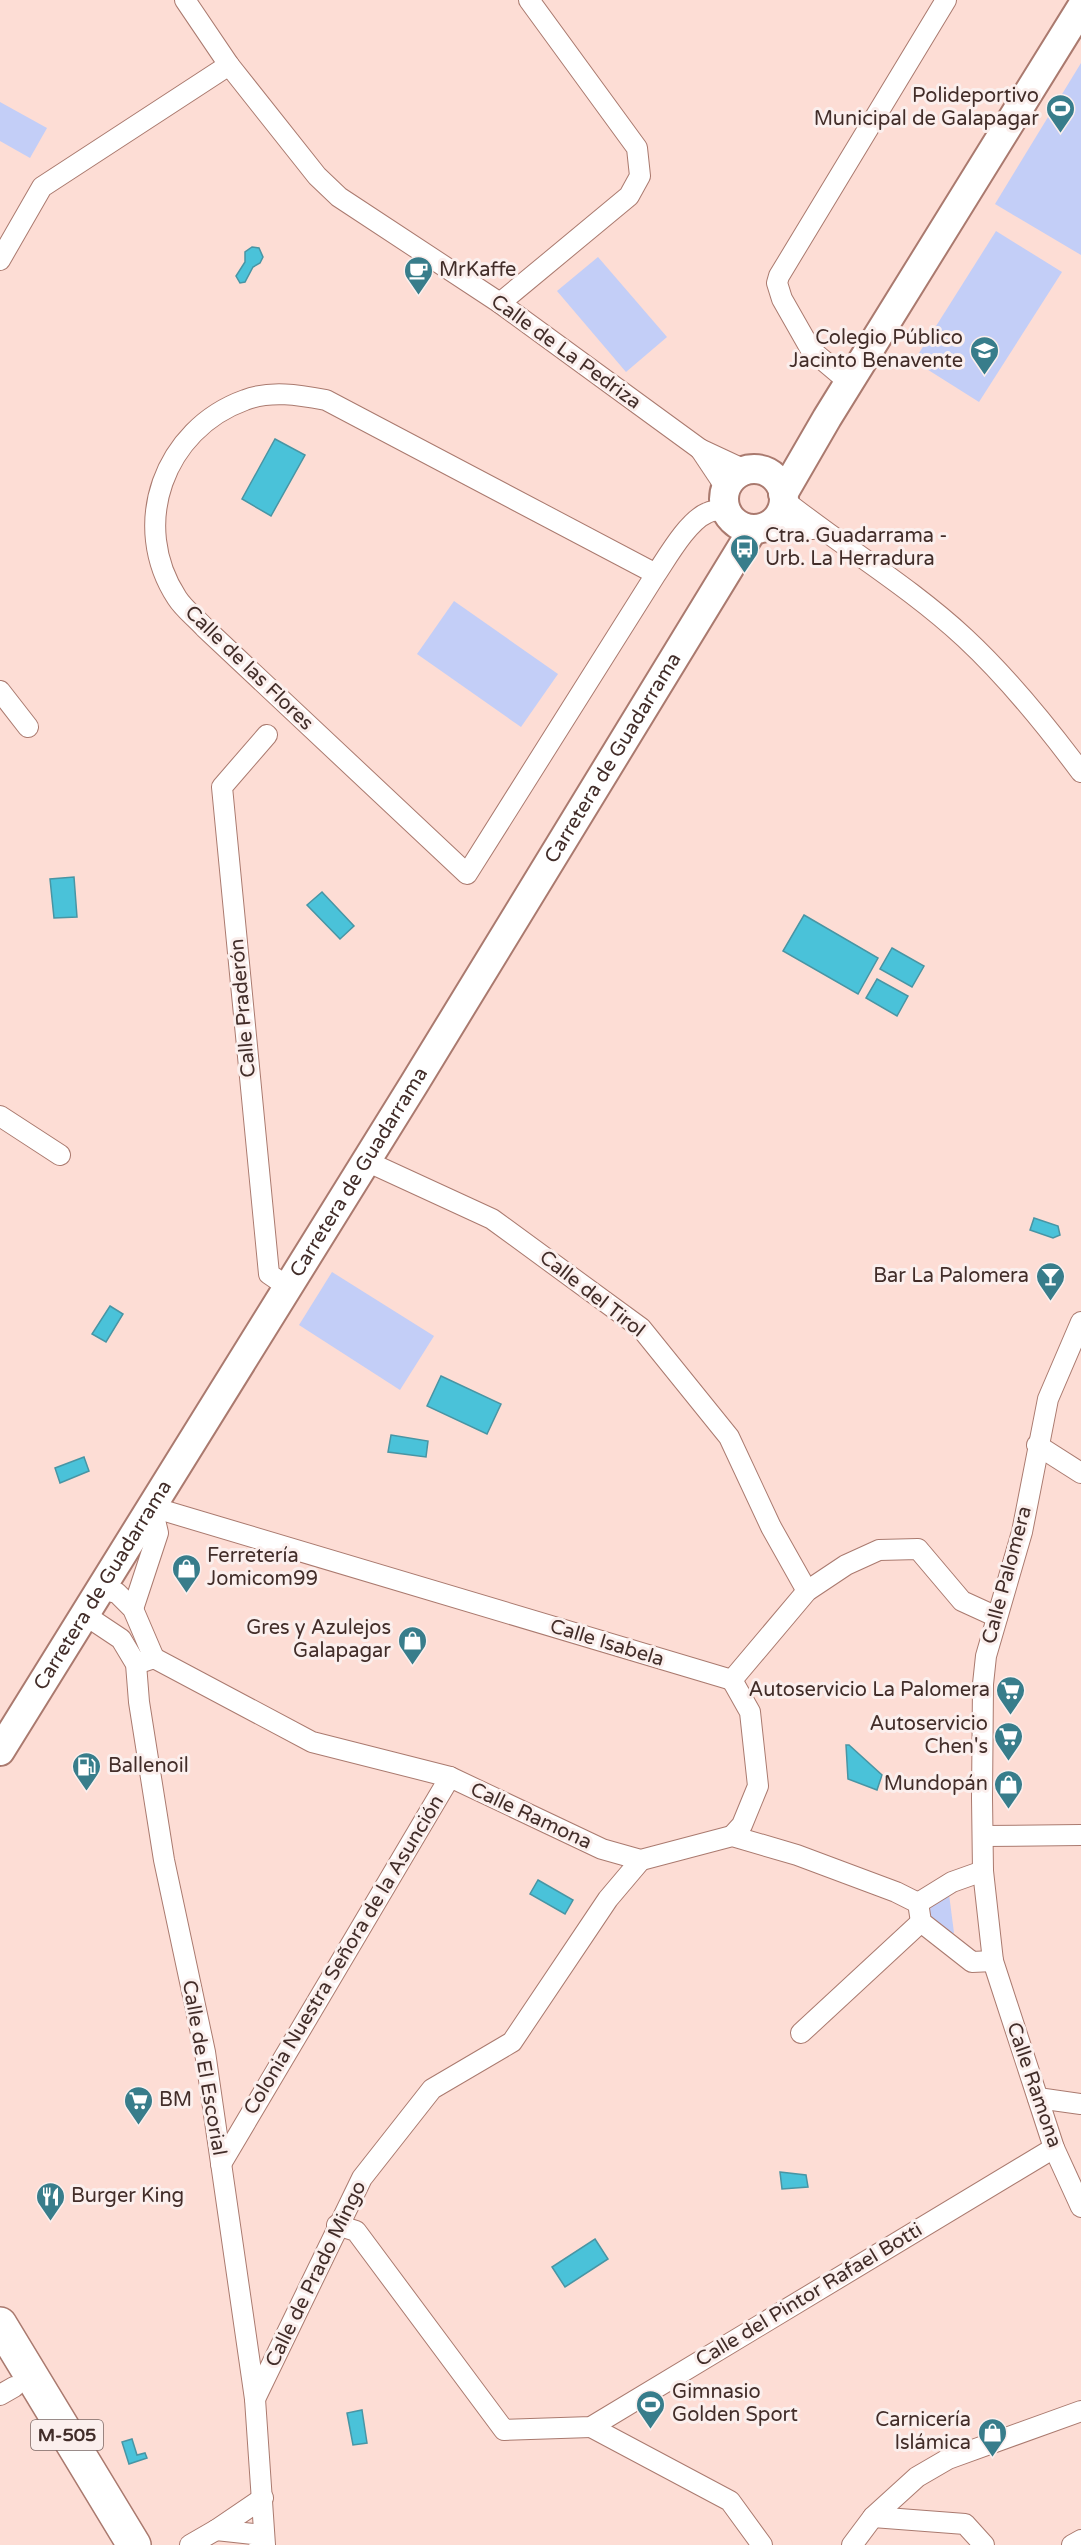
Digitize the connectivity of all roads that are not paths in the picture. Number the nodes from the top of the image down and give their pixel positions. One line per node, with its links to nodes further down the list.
1 (185, 0): 5 (street, Calle de La Pedriza)
2 (529, 0): 7 (street)
3 (946, 0): 8 (street)
4 (1081, 8): 8 (main road, Carretera de Guadarrama)
5 (229, 65): 6 (street); 7 (street, Calle de La Pedriza)
6 (0, 260)
7 (501, 303): 9 (street, Calle de La Pedriza)
8 (849, 382): 9 (main road, Carretera de Guadarrama)
9 (754, 500): 10 (street, Calle de las Flores); 14 (street, Calle de La Pedriza); 17 (main road, Carretera de Guadarrama)
10 (656, 574): 10 (street, Calle de las Flores)
11 (0, 691): 12 (street)
12 (28, 727)
13 (267, 735): 18 (street, Calle Praderón)
14 (1081, 772)
15 (0, 1116): 16 (street)
16 (60, 1155)
17 (366, 1161): 18 (main road, Carretera de Guadarrama); 24 (street, Calle del Tirol)
18 (288, 1287): 22 (main road, Carretera de Guadarrama)
19 (1081, 1322): 20 (street, Calle Palomera)
20 (1037, 1445): 21 (street); 27 (street, Calle Palomera)
21 (1081, 1473)
22 (152, 1507): 23 (main road, Carretera de Guadarrama); 25 (street); 29 (street, Calle Isabela)
23 (101, 1589): 25 (street); 26 (main road, Carretera de Guadarrama)
24 (807, 1591): 27 (street); 29 (street)
25 (133, 1609): 28 (street)
26 (85, 1615): 28 (street, Calle de El Escorial); 30 (main road, Carretera de Guadarrama)
27 (996, 1617): 34 (street, Calle Palomera)
28 (145, 1661): 31 (street, Calle Ramona); 43 (street, Calle de El Escorial)
29 (732, 1680): 33 (street)
30 (0, 1751)
31 (450, 1777): 35 (street, Calle Ramona); 43 (street, Colonia Nuestra Señora de la Asunción)
32 (1081, 1835): 34 (street)
33 (732, 1836): 35 (street); 37 (street)
34 (983, 1836): 36 (street, Calle Ramona)
35 (641, 1860): 45 (street, Calle de Prado Mingo)
36 (983, 1871): 37 (street); 38 (street, Calle Ramona)
37 (920, 1913): 38 (street); 39 (street)
38 (993, 1961): 40 (street, Calle Ramona)
39 (801, 2032)
40 (1038, 2098): 41 (street); 42 (street, Calle Ramona)
41 (1081, 2104)
42 (1054, 2148): 44 (street, Calle Ramona); 50 (street, Calle del Pintor Rafael Botti)
43 (221, 2164): 48 (street, Calle de El Escorial)
44 (1081, 2206)
45 (337, 2225): 48 (street, Calle de Prado Mingo); 50 (street, Calle del Pintor Rafael Botti)
46 (0, 2324): 56 (highway, M-505)
47 (5, 2382): 55 (highway, M-505)
48 (255, 2399): 51 (street, Calle de El Escorial)
49 (1081, 2411): 52 (street)
50 (591, 2427): 59 (street)
51 (263, 2498): 53 (street); 58 (street, Calle de El Escorial)
52 (873, 2517): 60 (street); 61 (street)
53 (216, 2530): 57 (street); 58 (street)
54 (1081, 2540): 62 (street)
55 (108, 2545)
56 (134, 2545)
57 (190, 2545)
58 (265, 2545)
59 (762, 2545)
60 (852, 2545)
61 (984, 2545)
62 (1072, 2545)

